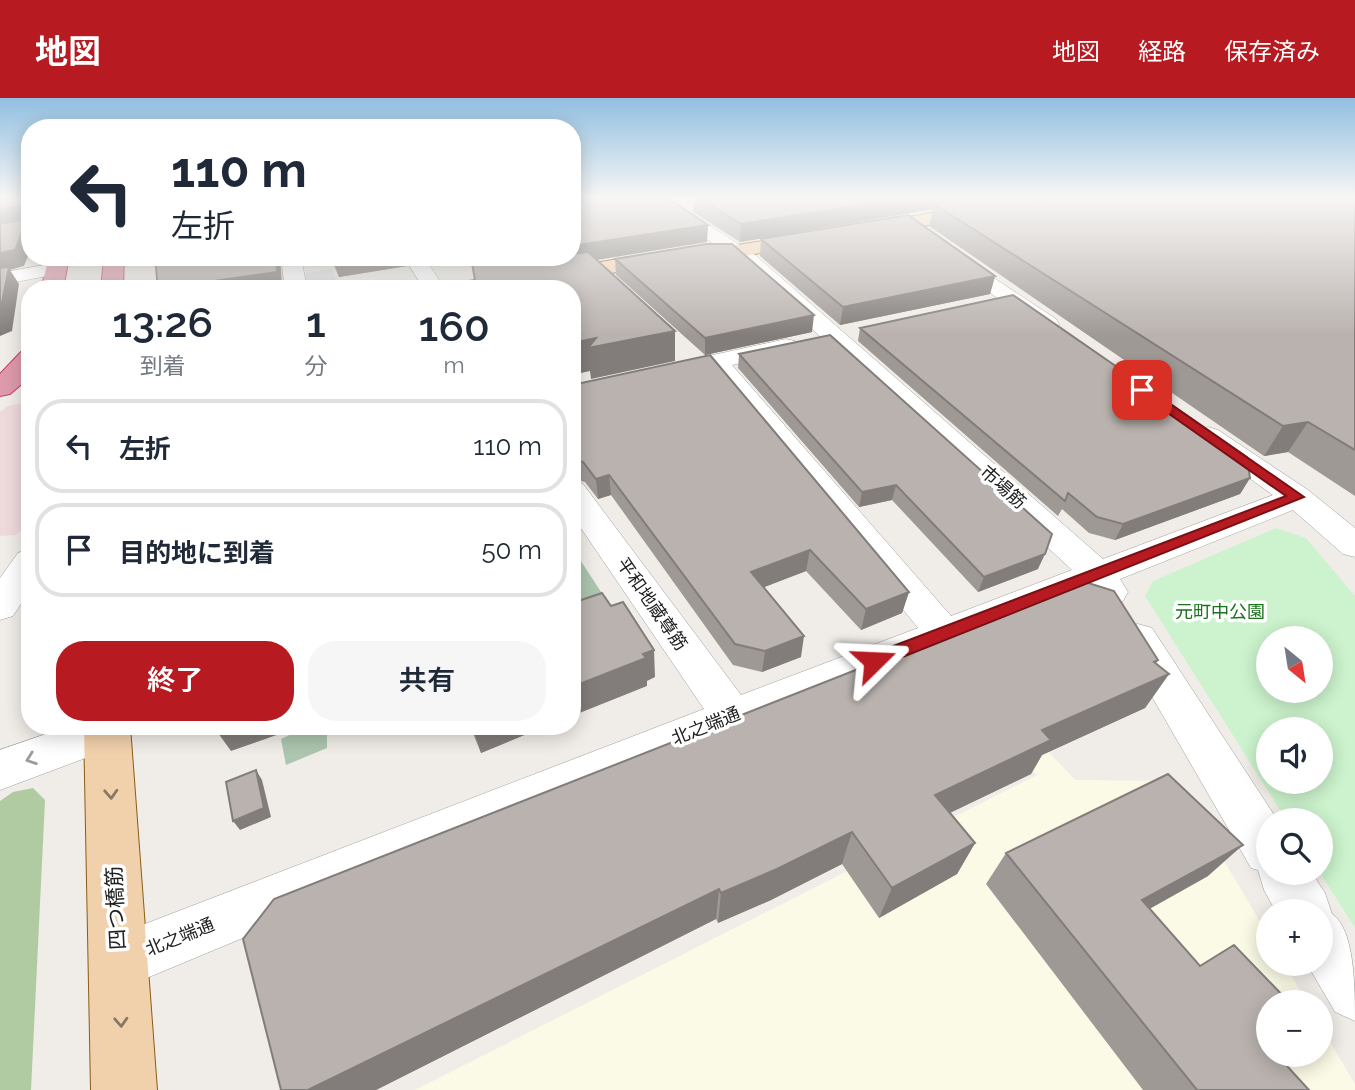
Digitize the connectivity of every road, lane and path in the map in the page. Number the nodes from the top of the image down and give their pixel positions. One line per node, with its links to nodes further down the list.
1 (717, 243): 4 (street, 市場筋)
2 (744, 243): 4 (main road)
3 (935, 243): 10 (street)
4 (721, 247): 5 (main road); 13 (street, 市場筋)
5 (594, 269): 8 (main road); 9 (street)
6 (55, 272): 7 (street)
7 (0, 279)
8 (530, 280)
9 (619, 292)
10 (1010, 298): 11 (street); 14 (street)
11 (983, 304)
12 (863, 330): 13 (street)
13 (836, 335): 16 (street); 25 (street, 市場筋)
14 (1067, 338)
15 (677, 347): 16 (street)
16 (706, 363): 19 (street); 27 (street)
17 (20, 367): 18 (highway)
18 (0, 388)
19 (581, 392)
20 (1182, 418): 21 (street)
21 (1297, 497): 23 (street); 25 (street, 北之端通)
22 (581, 510): 28 (street, 平和地蔵尊筋)
23 (1355, 546)
24 (21, 575): 26 (street)
25 (1099, 575): 27 (street, 北之端通); 32 (street, 市場筋)
26 (0, 607)
27 (944, 634): 28 (street, 北之端通)
28 (732, 716): 34 (street, 北之端通)
29 (92, 735): 31 (street, one-way to 31)
30 (108, 735): 34 (main road, 四つ橋筋, one-way to 34)
31 (0, 770)
32 (1256, 830)
33 (1333, 956): 35 (street)
34 (118, 962): 36 (main road, 四つ橋筋, one-way to 36)
35 (1355, 992)
36 (124, 1090)

